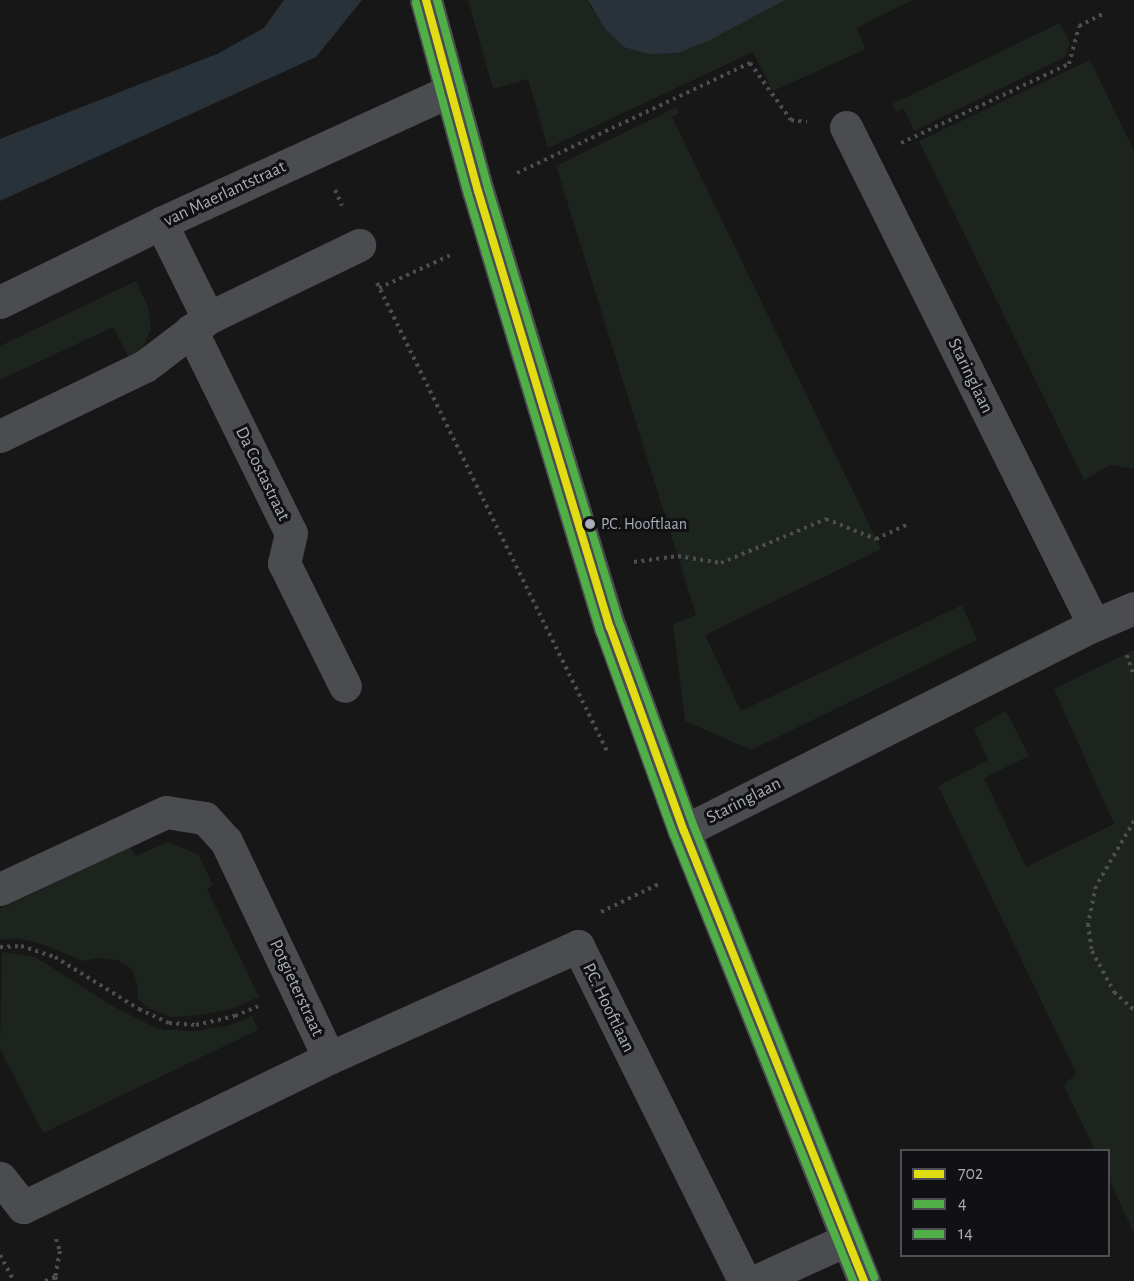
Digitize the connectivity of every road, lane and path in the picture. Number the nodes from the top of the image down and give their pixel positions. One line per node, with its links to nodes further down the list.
1 (426, 0): 3 (street)
2 (1106, 12): 6 (path)
3 (451, 90): 5 (street, van Maerlantstraat); 7 (street)
4 (846, 127): 6 (street, Staringlaan); 7 (path)
5 (319, 151): 8 (street, van Maerlantstraat); 10 (path)
6 (863, 161): 18 (street, Staringlaan)
7 (478, 191): 9 (street)
8 (160, 223): 12 (street, van Maerlantstraat); 13 (street, Da Costastraat)
9 (492, 236): 11 (path); 16 (street)
10 (359, 245): 11 (path); 13 (street)
11 (379, 288): 20 (path)
12 (0, 302)
13 (200, 324): 14 (street); 19 (street, Da Costastraat)
14 (0, 436)
15 (908, 524): 16 (path)
16 (591, 567): 22 (street)
17 (1134, 608): 18 (street, Staringlaan)
18 (1094, 625): 22 (street, Staringlaan)
19 (345, 686)
20 (612, 761)
21 (1134, 821): 28 (path)
22 (684, 831): 31 (street)
23 (663, 882): 25 (path)
24 (0, 890): 27 (street, Potgieterstraat)
25 (578, 946): 29 (street, P.C. Hooftlaan); 36 (street, P.C. Hooftlaan)
26 (0, 947): 27 (path)
27 (297, 989): 29 (street, Potgieterstraat)
28 (1134, 1010)
29 (329, 1058): 30 (street, Potgieterstraat)
30 (0, 1178)
31 (846, 1240): 37 (street); 38 (street)
32 (0, 1255): 34 (path)
33 (55, 1277): 35 (path)
34 (14, 1281)
35 (45, 1281)
36 (744, 1281)
37 (756, 1281)
38 (864, 1281)

